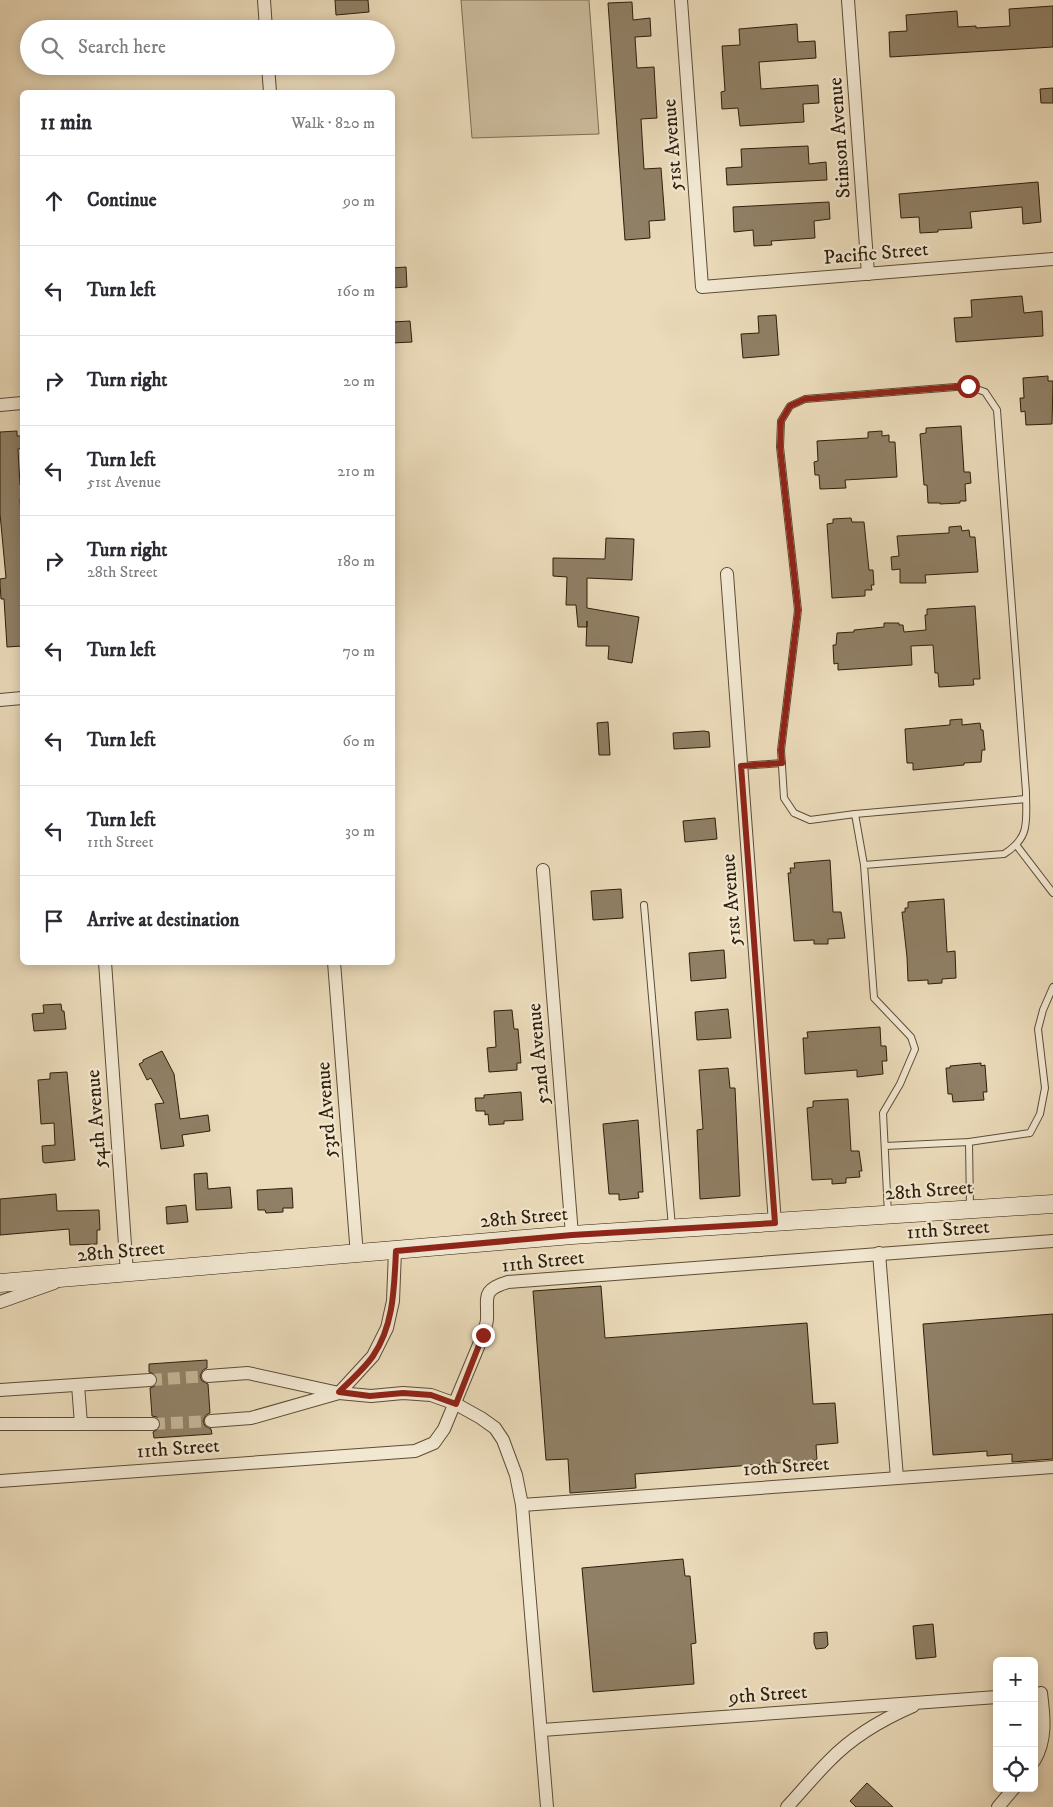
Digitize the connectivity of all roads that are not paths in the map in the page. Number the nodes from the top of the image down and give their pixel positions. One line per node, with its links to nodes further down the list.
1 (264, 0): 4 (street)
2 (681, 0): 9 (street, 51st Avenue)
3 (848, 0): 8 (street, Stinson Avenue)
4 (265, 20)
5 (269, 75): 6 (street)
6 (270, 90)
7 (1053, 259): 8 (street, Pacific Street)
8 (868, 274): 9 (street, Pacific Street)
9 (702, 287)
10 (20, 403): 11 (street)
11 (0, 405)
12 (727, 574): 16 (street, 51st Avenue)
13 (20, 698): 14 (street)
14 (0, 700)
15 (782, 763): 16 (lane); 17 (lane); 18 (lane)
16 (741, 766): 32 (street, 51st Avenue)
17 (1026, 799): 18 (lane); 19 (lane)
18 (855, 814): 20 (lane)
19 (1017, 846): 20 (lane); 22 (lane)
20 (864, 865): 28 (lane)
21 (543, 870): 34 (street, 52nd Avenue)
22 (1053, 893)
23 (644, 905): 33 (lane)
24 (105, 965): 39 (street, 54th Avenue)
25 (334, 965): 38 (street, 53rd Avenue)
26 (1053, 987): 27 (lane)
27 (969, 1142): 28 (lane); 30 (lane)
28 (885, 1146): 31 (lane)
29 (1053, 1204): 30 (main road, 28th Street)
30 (970, 1210): 31 (main road, 28th Street)
31 (888, 1215): 32 (main road, 28th Street)
32 (775, 1223): 33 (main road, 28th Street)
33 (672, 1229): 34 (main road, 28th Street)
34 (572, 1235): 36 (main road, 28th Street)
35 (1053, 1242): 37 (street, 11th Street)
36 (396, 1251): 38 (main road, 28th Street); 47 (street)
37 (879, 1253): 48 (street, 11th Street); 54 (street)
38 (357, 1254): 39 (main road, 28th Street)
39 (127, 1273): 40 (main road, 28th Street)
40 (70, 1278): 41 (main road, 28th Street); 42 (street)
41 (0, 1283)
42 (0, 1302)
43 (208, 1376): 47 (street)
44 (150, 1380): 45 (street)
45 (78, 1385): 46 (street); 51 (street)
46 (0, 1390)
47 (339, 1392): 48 (street); 49 (street)
48 (456, 1404): 55 (street, 11th Street); 56 (street)
49 (211, 1421)
50 (0, 1424): 51 (street)
51 (81, 1424): 52 (street)
52 (153, 1424)
53 (1053, 1467): 54 (street, 10th Street)
54 (898, 1478): 56 (street, 10th Street)
55 (0, 1481)
56 (522, 1505): 60 (street)
57 (1043, 1693): 61 (street)
58 (993, 1696): 59 (street, 9th Street)
59 (923, 1702): 60 (street, 9th Street); 64 (street)
60 (542, 1730): 63 (street)
61 (1038, 1754)
62 (1011, 1792): 65 (street)
63 (547, 1807)
64 (787, 1807)
65 (998, 1807)

